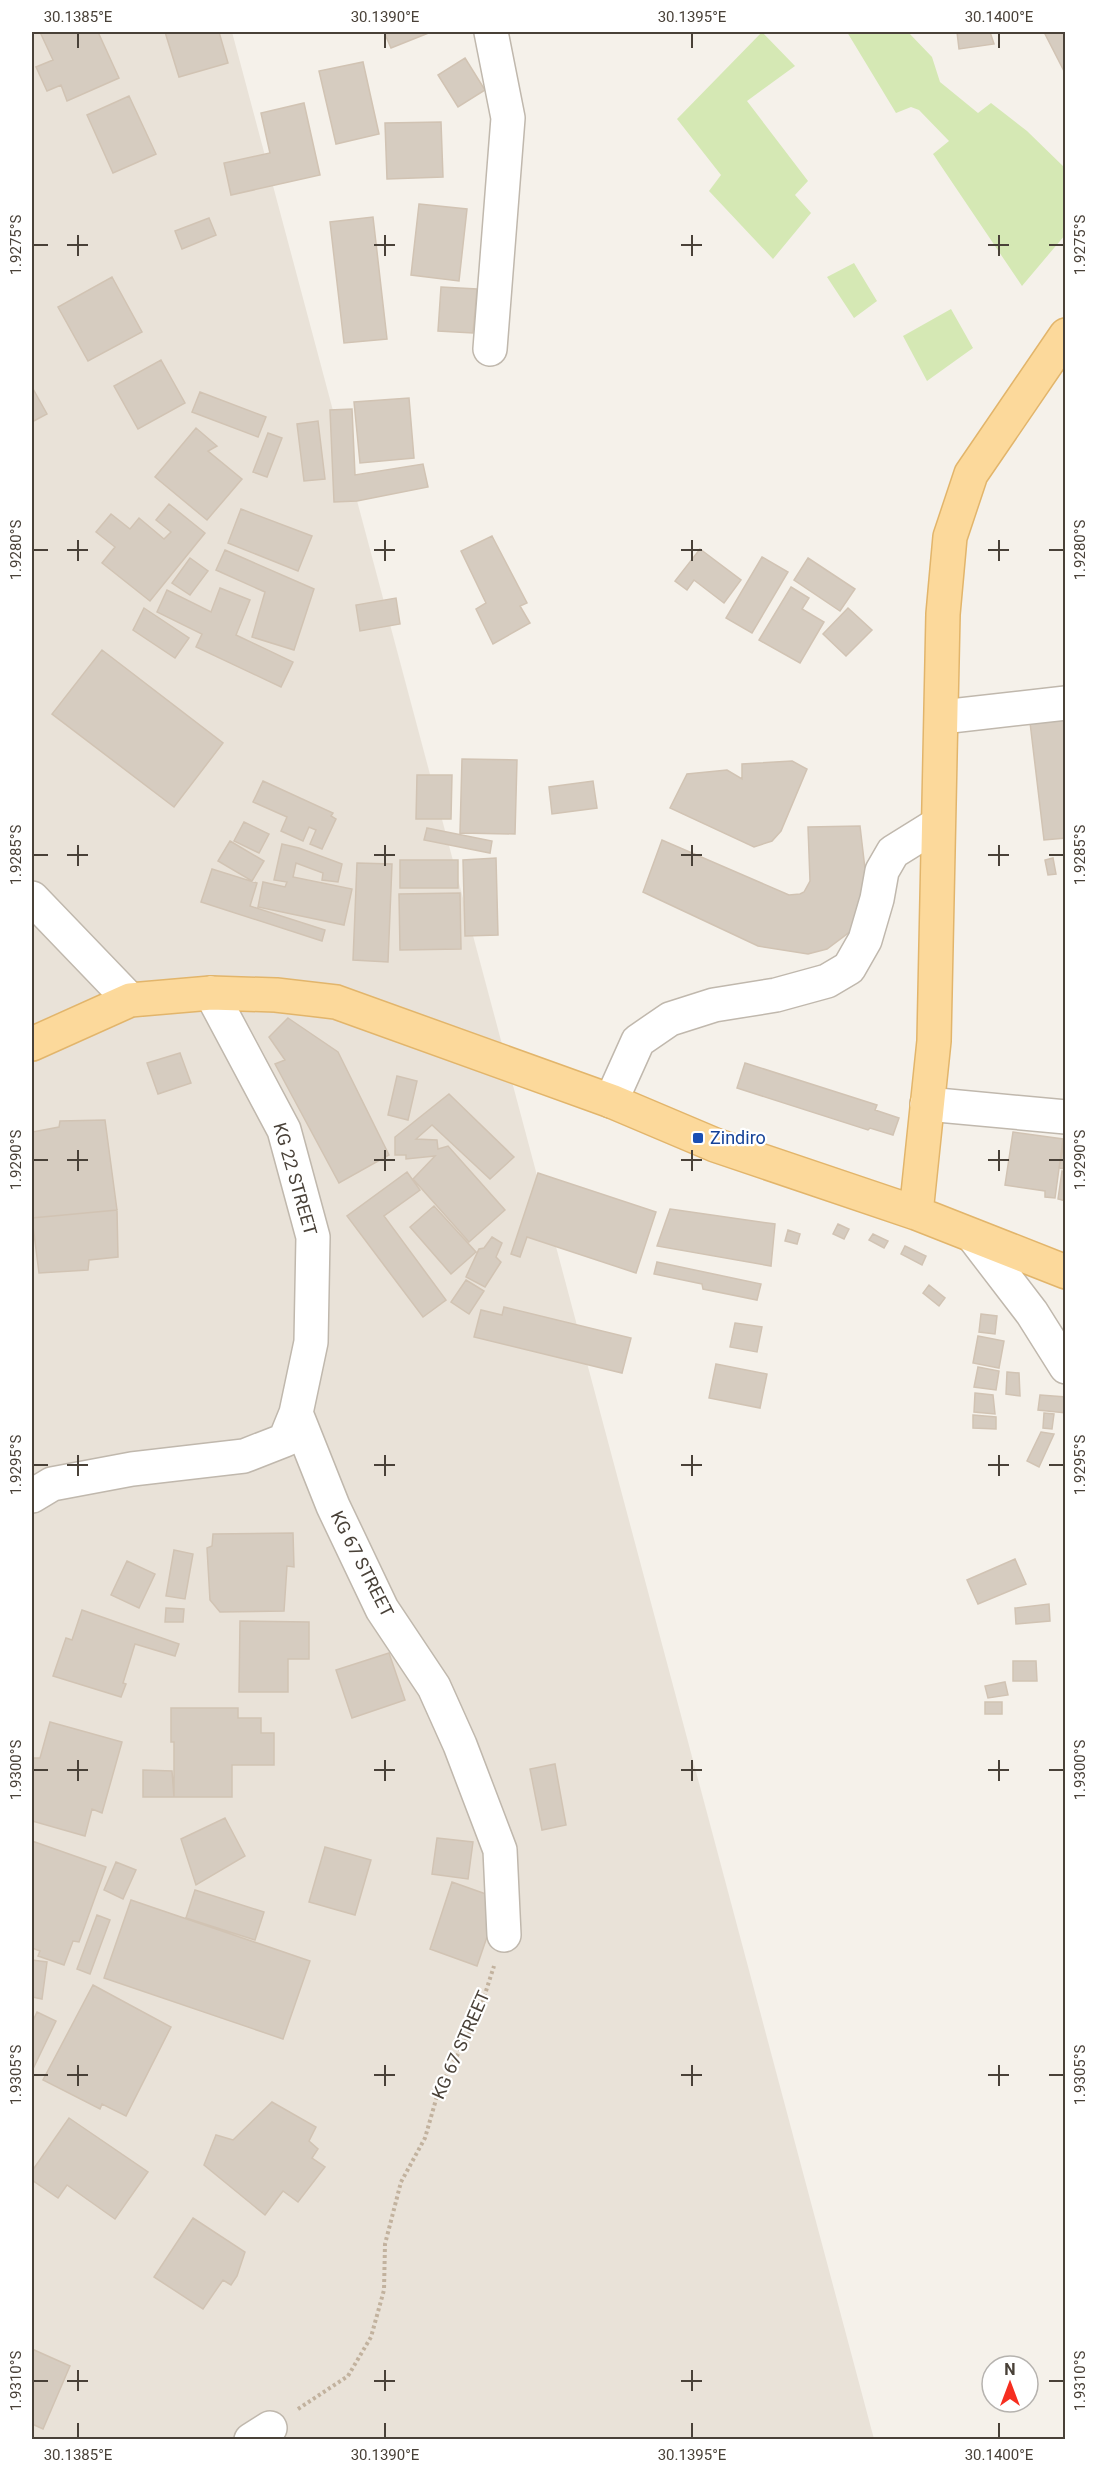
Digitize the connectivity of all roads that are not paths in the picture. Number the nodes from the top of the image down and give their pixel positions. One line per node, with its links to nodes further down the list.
1 (491, 32): 3 (street)
2 (1065, 335): 5 (main road)
3 (490, 350)
4 (1065, 703): 5 (street)
5 (942, 717): 6 (main road)
6 (938, 824): 11 (street); 12 (main road)
7 (32, 898): 9 (street)
8 (211, 993): 9 (main road); 11 (main road); 18 (street, KG 22 STREET)
9 (130, 1000): 10 (main road)
10 (32, 1044)
11 (611, 1101): 14 (main road)
12 (927, 1104): 13 (street); 14 (main road)
13 (1065, 1117)
14 (916, 1213): 15 (main road)
15 (974, 1236): 16 (main road); 17 (street)
16 (1065, 1272)
17 (1065, 1367)
18 (296, 1413): 19 (street, KG 22 STREET); 20 (street, KG 67 STREET)
19 (32, 1496)
20 (504, 1935)

